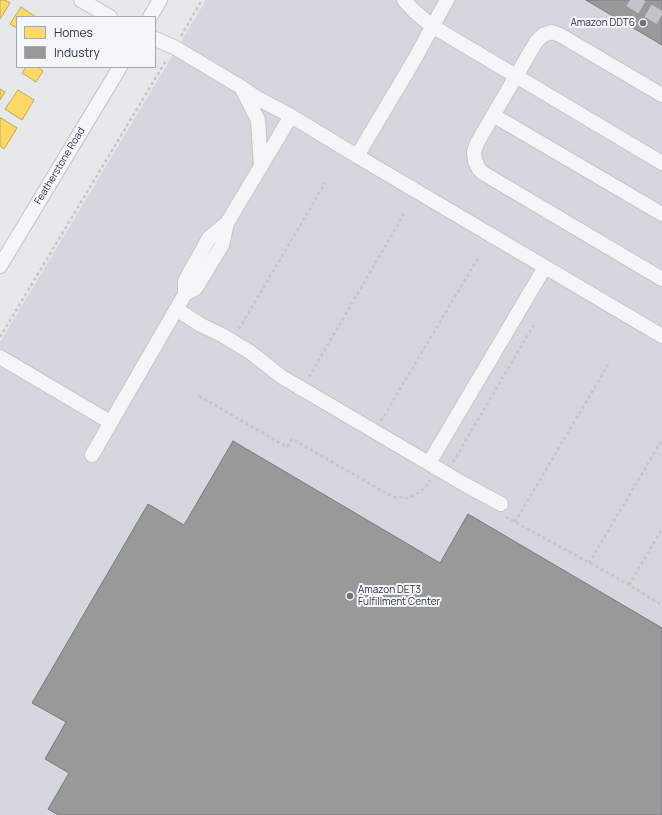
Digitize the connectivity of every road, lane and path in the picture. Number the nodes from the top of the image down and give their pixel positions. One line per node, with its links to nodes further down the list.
1 (81, 0): 6 (street)
2 (160, 0): 7 (street)
3 (202, 0): 8 (path)
4 (404, 0): 9 (street)
5 (447, 0): 9 (street)
6 (108, 16)
7 (151, 16)
8 (190, 20)
9 (432, 26): 13 (street); 18 (street)
10 (156, 39): 14 (street)
11 (119, 68): 25 (street, Featherstone Road)
12 (158, 74): 31 (path)
13 (516, 77): 15 (street); 16 (street); 19 (street)
14 (241, 87): 17 (street); 20 (street)
15 (662, 95)
16 (494, 115): 23 (street); 27 (street)
17 (291, 116): 18 (street); 20 (street)
18 (357, 156): 26 (street)
19 (662, 163)
20 (261, 167): 28 (street)
21 (325, 183): 30 (path)
22 (404, 214): 35 (path)
23 (662, 214)
24 (478, 258): 38 (path)
25 (0, 266)
26 (545, 267): 32 (street); 41 (street)
27 (662, 279)
28 (176, 309): 35 (street); 37 (street)
29 (535, 323): 42 (path)
30 (235, 335)
31 (0, 336)
32 (662, 336)
33 (0, 357): 37 (street)
34 (608, 365): 44 (path)
35 (302, 389): 38 (street)
36 (199, 396): 42 (path)
37 (110, 422): 40 (street)
38 (375, 432): 41 (street)
39 (662, 440): 46 (path)
40 (92, 455)
41 (429, 463): 42 (street)
42 (439, 475): 43 (street)
43 (501, 504)
44 (515, 522)
45 (662, 529): 47 (path)
46 (589, 562)
47 (629, 585)

